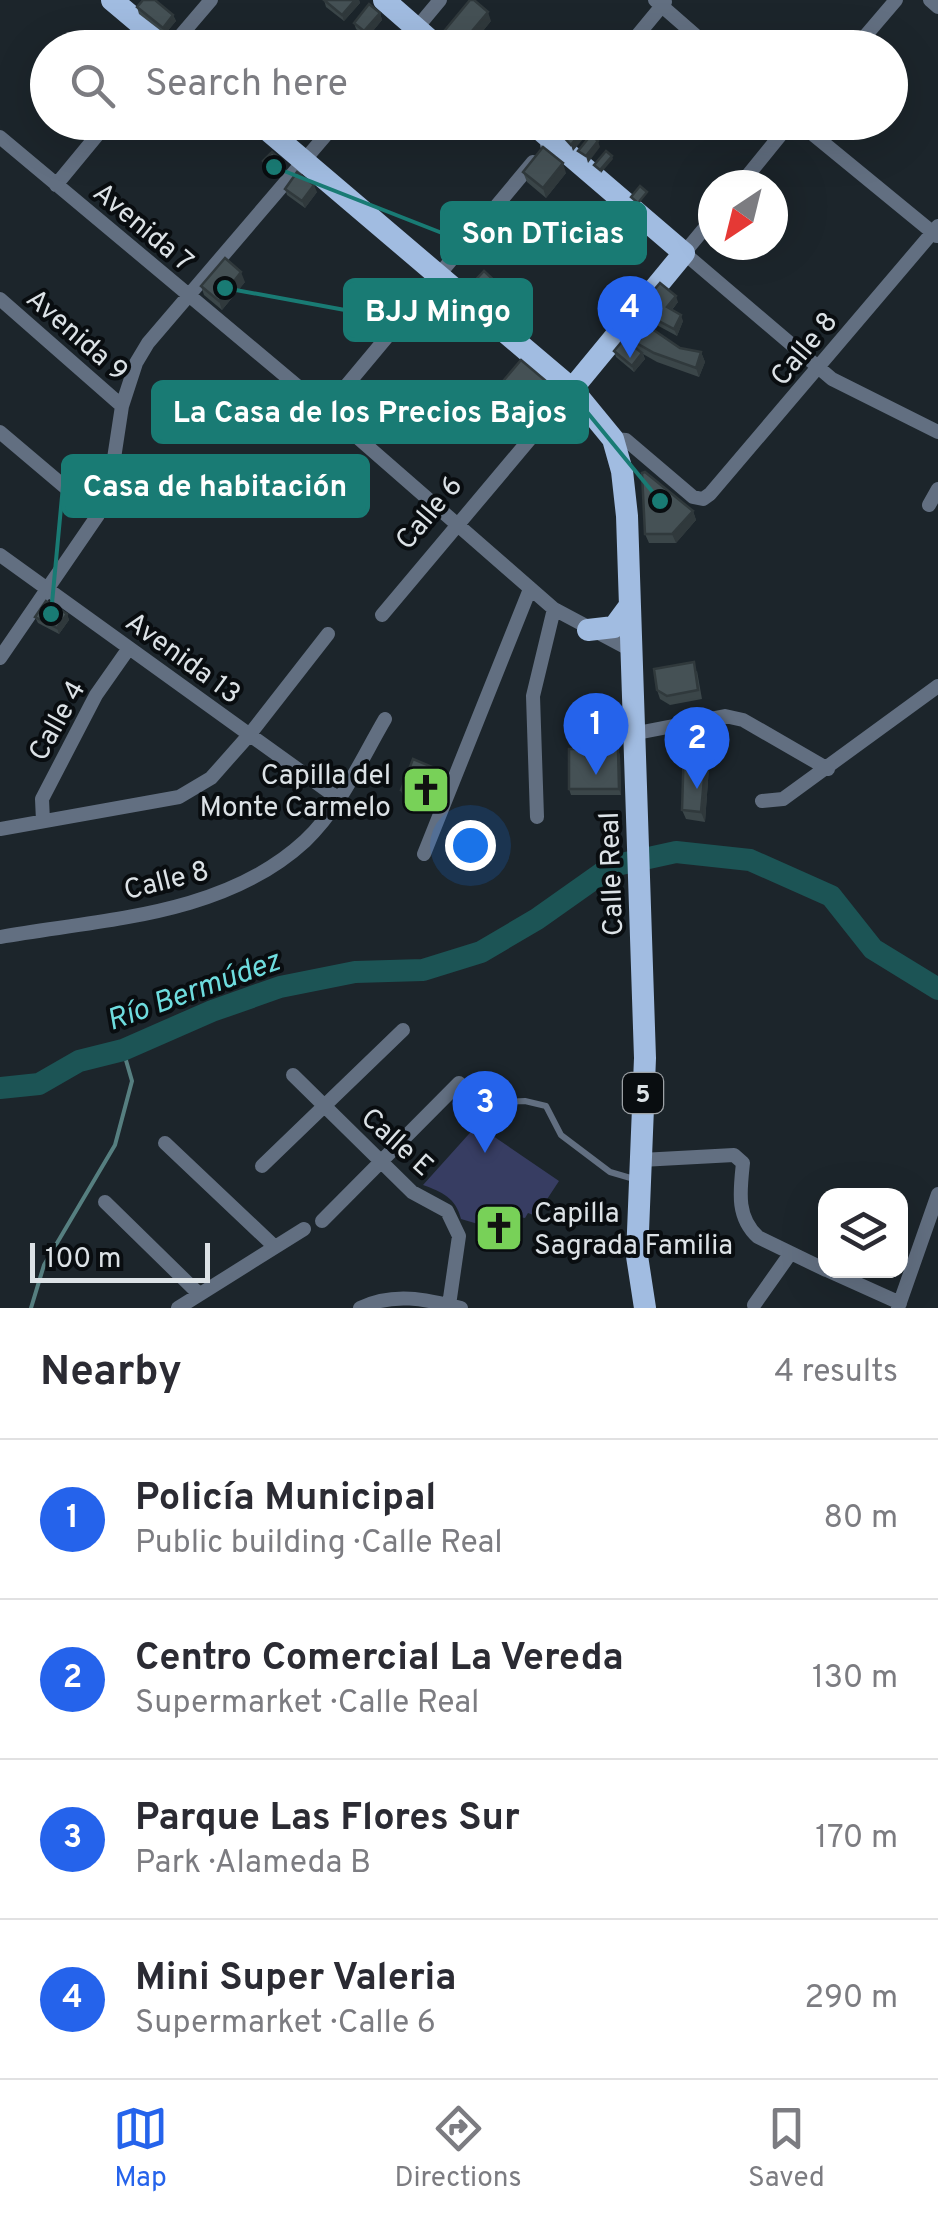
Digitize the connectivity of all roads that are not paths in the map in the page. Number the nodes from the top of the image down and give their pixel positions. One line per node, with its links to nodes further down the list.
1 (112, 0): 10 (main road)
2 (211, 0): 11 (street)
3 (384, 0): 9 (main road)
4 (440, 0): 9 (street)
5 (896, 0): 15 (street)
6 (930, 0): 8 (street)
7 (661, 2): 13 (street); 14 (street)
8 (938, 7)
9 (416, 28): 12 (main road)
10 (148, 30)
11 (185, 30)
12 (418, 30)
13 (640, 30)
14 (691, 30)
15 (870, 30)
16 (0, 137): 26 (street, Avenida 7)
17 (93, 140): 26 (street)
18 (279, 140): 24 (main road, 5)
19 (322, 140): 24 (street)
20 (551, 140): 30 (street)
21 (568, 140): 29 (main road)
22 (779, 140): 25 (street)
23 (817, 140): 27 (street)
24 (304, 162): 30 (main road, 5); 31 (street)
25 (753, 170)
26 (56, 184): 31 (street, Avenida 7)
27 (936, 232): 33 (street, Calle 8)
28 (698, 236): 29 (street, Calle 6)
29 (684, 253): 33 (street); 34 (main road, Calle 6)
30 (438, 276): 34 (main road, 5); 36 (street)
31 (190, 296): 35 (street); 36 (street, Avenida 7)
32 (0, 299): 35 (street, Avenida 9)
33 (820, 369): 38 (street); 39 (street, Calle 8)
34 (572, 389): 39 (main road, 5); 43 (street, Calle 6)
35 (122, 406): 42 (street)
36 (326, 410): 43 (street, Avenida 7)
37 (0, 432): 42 (street)
38 (938, 432)
39 (613, 439): 47 (main road, Calle Real / 5)
40 (938, 488): 41 (street)
41 (929, 505)
42 (98, 515): 45 (street)
43 (458, 523): 46 (street, Avenida 7); 49 (street, Calle 6)
44 (0, 555): 45 (street, Avenida 13)
45 (46, 589): 52 (street, Avenida 13); 54 (street)
46 (530, 589): 48 (street, Avenida 7); 65 (street)
47 (628, 608): 50 (main road); 53 (main road, Calle Real / 5)
48 (554, 609): 50 (street, Avenida 7); 62 (street)
49 (382, 615)
50 (588, 630): 53 (street, Avenida 7)
51 (328, 634): 58 (street)
52 (129, 648): 58 (street, Avenida 13); 63 (street, Calle 4)
53 (630, 650): 57 (main road, Calle Real / 5)
54 (0, 658)
55 (938, 686): 59 (street)
56 (385, 719): 60 (street, Calle 8)
57 (636, 733): 59 (street); 75 (main road, Calle Real / 5)
58 (250, 734): 60 (street, Avenida 13); 63 (street)
59 (828, 769): 61 (street)
60 (339, 799): 66 (street, Calle 8)
61 (762, 801)
62 (537, 817)
63 (42, 821): 64 (street)
64 (0, 829)
65 (424, 854)
66 (0, 936)
67 (403, 1030): 71 (street)
68 (293, 1076): 71 (street, Calle E)
69 (459, 1082): 73 (street)
70 (502, 1102): 75 (lane)
71 (324, 1107): 73 (street, Calle E); 74 (street)
72 (165, 1144): 80 (street)
73 (380, 1163): 78 (street); 86 (street, Calle E)
74 (262, 1166)
75 (640, 1170): 81 (street); 90 (main road, Calle Real / 5)
76 (938, 1194): 87 (street)
77 (105, 1202): 84 (street)
78 (322, 1221)
79 (304, 1229): 80 (street)
80 (275, 1246): 84 (street)
81 (790, 1254): 82 (street); 85 (street)
82 (818, 1266)
83 (842, 1278): 87 (street)
84 (198, 1293): 88 (street)
85 (754, 1305)
86 (455, 1306): 89 (street)
87 (899, 1306)
88 (178, 1308)
89 (360, 1308)
90 (645, 1308)

